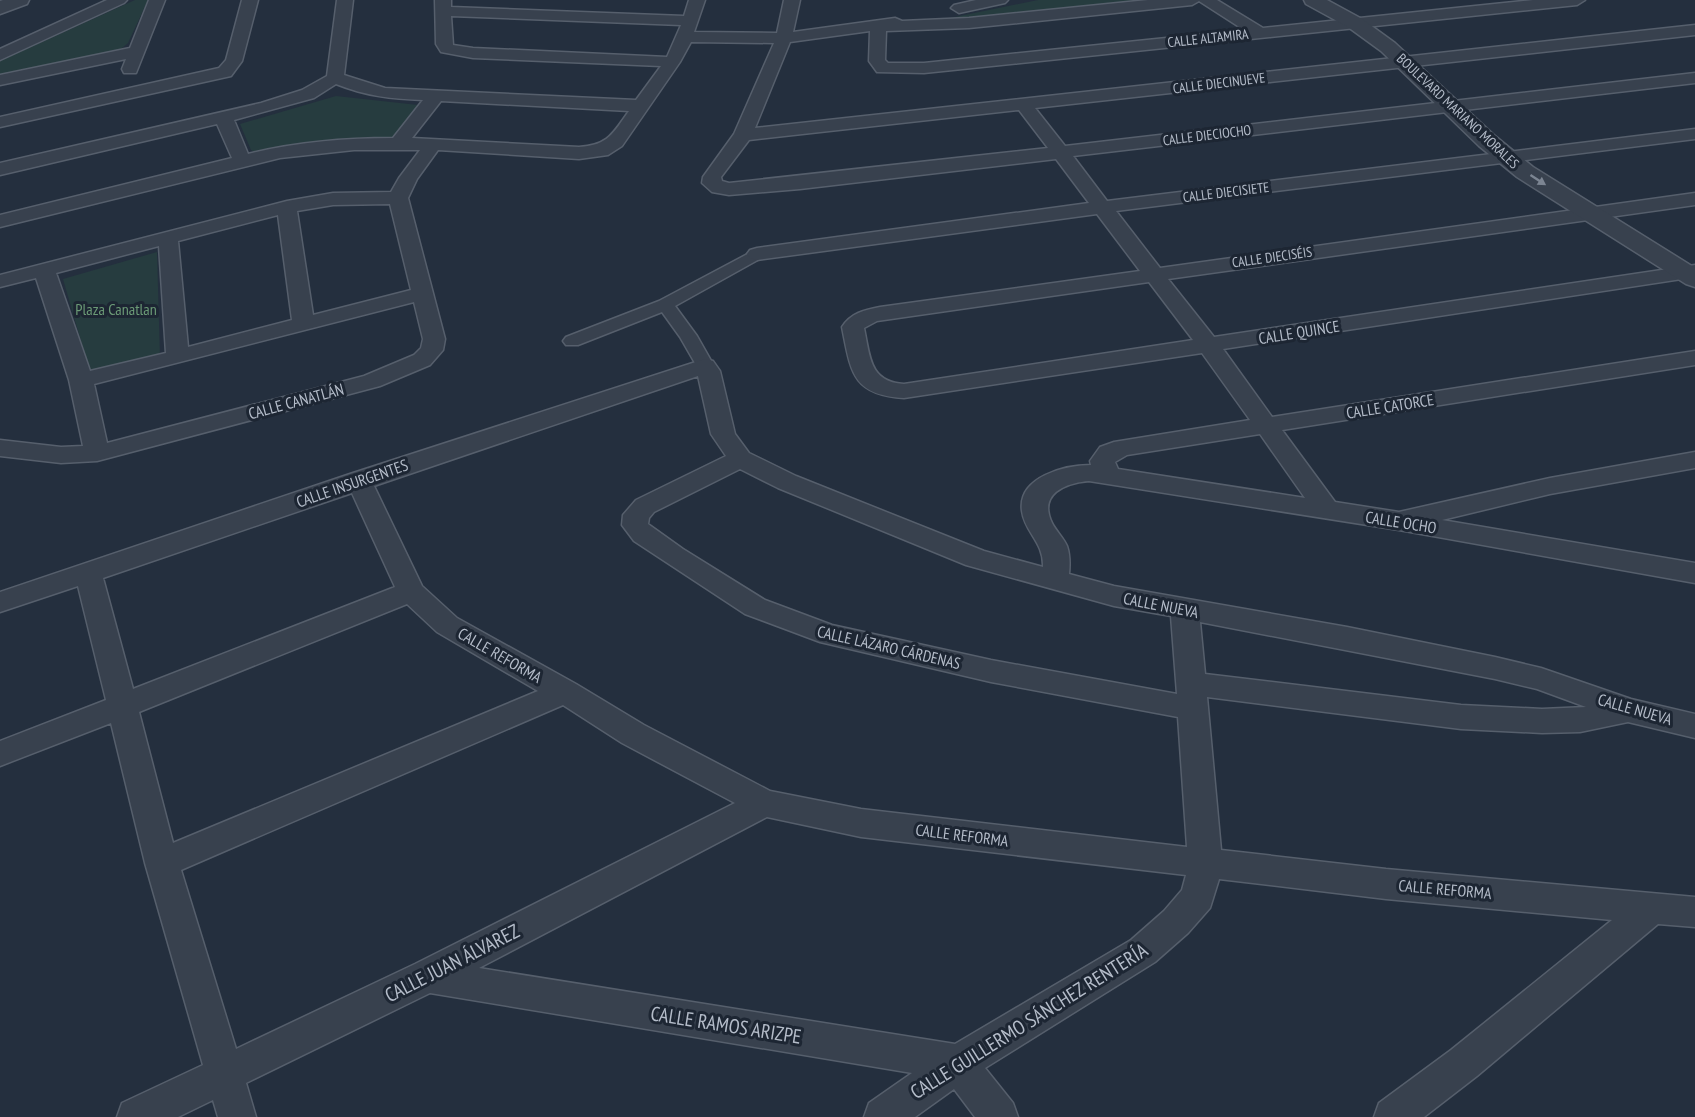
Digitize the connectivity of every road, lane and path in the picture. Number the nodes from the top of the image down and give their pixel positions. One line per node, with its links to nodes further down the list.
1 (20, 0): 16 (street)
2 (119, 0): 25 (street)
3 (157, 0): 24 (street)
4 (250, 0): 32 (street)
5 (345, 0): 29 (street)
6 (697, 0): 20 (street)
7 (792, 0): 23 (street)
8 (1000, 0): 19 (street)
9 (1192, 0): 19 (street)
10 (1206, 0): 22 (street)
11 (1313, 0): 18 (street, BOULEVARD MARIANO MORALES)
12 (1335, 0): 18 (street, BOULEVARD MARIANO MORALES)
13 (1438, 0): 17 (street)
14 (1577, 0): 17 (street, CALLE ALTAMIRA)
15 (443, 6): 20 (street); 27 (street)
16 (0, 8)
17 (1462, 12): 18 (street, CALLE ALTAMIRA)
18 (1365, 22): 22 (street, CALLE ALTAMIRA); 26 (street, BOULEVARD MARIANO MORALES); 28 (street, BOULEVARD MARIANO MORALES)
19 (878, 27): 22 (street, CALLE ALTAMIRA); 23 (street)
20 (687, 29): 23 (street); 27 (street)
21 (1695, 30): 26 (street, CALLE DIECINUEVE)
22 (1260, 33)
23 (783, 38): 40 (street)
24 (136, 52): 31 (street); 32 (street)
25 (0, 55)
26 (1429, 59): 28 (street, CALLE DIECINUEVE); 34 (street, BOULEVARD MARIANO MORALES)
27 (672, 62): 36 (street)
28 (1405, 62): 35 (street, CALLE DIECINUEVE); 37 (street, BOULEVARD MARIANO MORALES)
29 (335, 78): 33 (street); 38 (street)
30 (1695, 78): 34 (street, CALLE DIECIOCHO)
31 (0, 80)
32 (121, 96): 39 (street)
33 (435, 96): 36 (street); 42 (street)
34 (1476, 104): 37 (street, CALLE DIECIOCHO); 45 (street, BOULEVARD MARIANO MORALES)
35 (1024, 105): 40 (street, CALLE DIECINUEVE); 44 (street)
36 (642, 106): 43 (street)
37 (1452, 106): 44 (street, CALLE DIECIOCHO); 46 (street, BOULEVARD MARIANO MORALES)
38 (224, 118): 47 (street); 48 (street)
39 (0, 122)
40 (743, 135): 44 (street, CALLE DIECIOCHO)
41 (1695, 135): 45 (street, CALLE DIECISIETE)
42 (398, 144): 43 (street); 47 (street)
43 (432, 146): 49 (street)
44 (1059, 152): 52 (street)
45 (1533, 154): 46 (street, CALLE DIECISIETE); 53 (street, BOULEVARD MARIANO MORALES)
46 (1505, 157): 52 (street, CALLE DIECISIETE); 54 (street, BOULEVARD MARIANO MORALES, one-way to 54)
47 (242, 161): 55 (street)
48 (0, 169)
49 (398, 198): 51 (street); 62 (street, CALLE CANATLÁN)
50 (1695, 199): 53 (street, CALLE DIECISÉIS)
51 (287, 207): 56 (street); 64 (street)
52 (1104, 207): 57 (street, CALLE DIECISIETE); 60 (street)
53 (1618, 210): 54 (street, CALLE DIECISÉIS); 59 (street, BOULEVARD MARIANO MORALES)
54 (1590, 214): 59 (street, BOULEVARD MARIANO MORALES); 60 (street, CALLE DIECISÉIS)
55 (0, 221)
56 (168, 237): 58 (street); 68 (street)
57 (758, 254): 63 (street)
58 (45, 270): 61 (street); 71 (street)
59 (1693, 270): 67 (street, CALLE QUINCE)
60 (1154, 274): 65 (street, CALLE DIECISÉIS); 67 (street)
61 (0, 281)
62 (423, 293): 64 (street); 74 (street, CALLE CANATLÁN)
63 (665, 305): 66 (street); 70 (street)
64 (304, 325): 68 (street)
65 (853, 327): 67 (street, CALLE QUINCE)
66 (572, 341)
67 (1208, 345): 72 (street)
68 (178, 357): 71 (street)
69 (1695, 358): 72 (street, CALLE CATORCE)
70 (705, 366): 75 (street, CALLE NUEVA); 78 (street, CALLE INSURGENTES)
71 (81, 380): 74 (street)
72 (1265, 426): 77 (street, CALLE CATORCE); 79 (street)
73 (0, 448): 74 (street, CALLE CANATLÁN)
74 (97, 453)
75 (740, 459): 83 (street, CALLE NUEVA); 88 (street, CALLE LÁZARO CÁRDENAS)
76 (1695, 460): 80 (street)
77 (1107, 474): 79 (street, CALLE OCHO); 83 (street, CALLE OCHO)
78 (359, 480): 81 (street, CALLE INSURGENTES); 84 (street, CALLE REFORMA)
79 (1327, 510): 80 (street, CALLE OCHO)
80 (1399, 521): 82 (street, CALLE OCHO)
81 (88, 572): 85 (street, CALLE INSURGENTES); 89 (street)
82 (1695, 573)
83 (1055, 580): 86 (street, CALLE NUEVA)
84 (411, 592): 87 (street, CALLE REFORMA); 89 (street)
85 (0, 602)
86 (1185, 610): 88 (street, CALLE GUILLERMO SÁNCHEZ RENTERÍA); 90 (street, CALLE NUEVA)
87 (566, 692): 93 (street, CALLE REFORMA); 94 (street)
88 (1191, 696): 90 (street, CALLE LÁZARO CÁRDENAS); 95 (street, CALLE GUILLERMO SÁNCHEZ RENTERÍA)
89 (121, 708): 92 (street); 94 (street)
90 (1629, 710): 91 (street, CALLE NUEVA)
91 (1695, 726)
92 (0, 754)
93 (764, 803): 95 (street, CALLE REFORMA); 98 (street, CALLE JUAN ÁLVAREZ)
94 (162, 863): 100 (street)
95 (1206, 863): 96 (street, CALLE REFORMA); 99 (street, CALLE GUILLERMO SÁNCHEZ RENTERÍA)
96 (1651, 909): 97 (street, CALLE REFORMA); 105 (street)
97 (1695, 912)
98 (428, 976): 99 (street, CALLE RAMOS ARIZPE); 100 (street, CALLE JUAN ÁLVAREZ)
99 (958, 1063): 103 (street, CALLE GUILLERMO SÁNCHEZ RENTERÍA); 104 (street)
100 (225, 1074): 101 (street, CALLE JUAN ÁLVAREZ); 102 (street)
101 (136, 1117)
102 (237, 1117)
103 (883, 1117)
104 (999, 1117)
105 (1393, 1117)

